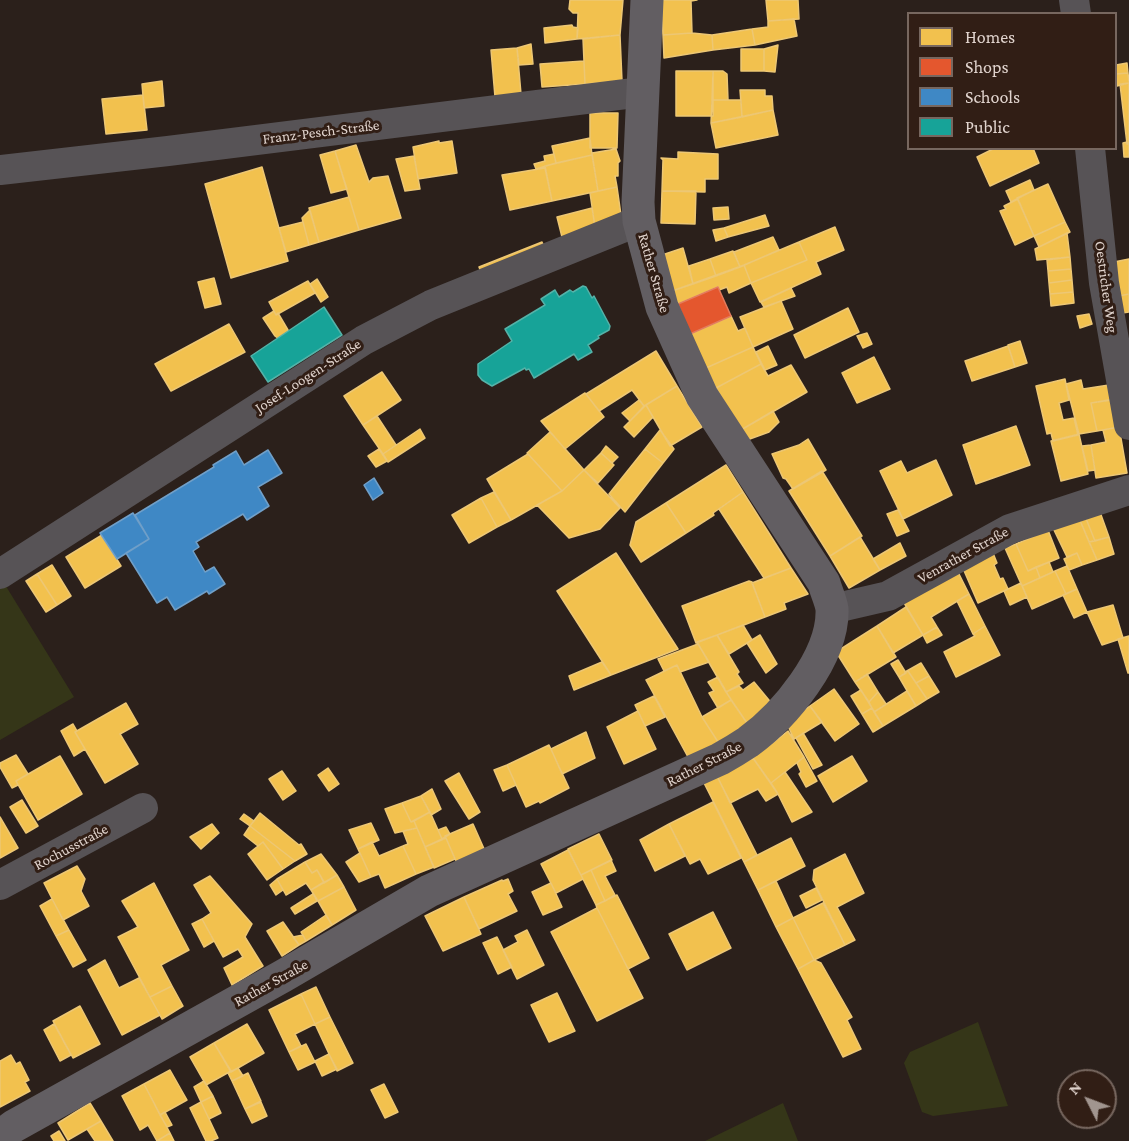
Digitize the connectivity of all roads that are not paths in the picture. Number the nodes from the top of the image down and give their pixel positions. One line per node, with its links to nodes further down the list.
1 (646, 0): 2 (main road, Rather Straße)
2 (642, 92): 4 (street, Franz-Pesch-Straße); 5 (main road, Rather Straße)
3 (1090, 150): 6 (street, Oestricher Weg)
4 (0, 170)
5 (639, 221): 8 (street, Josef-Loogen-Straße); 9 (main road, Rather Straße)
6 (1129, 425)
7 (1129, 490): 9 (street, Venrather Straße)
8 (0, 574)
9 (832, 609): 12 (main road, Rather Straße)
10 (143, 808): 11 (street, Rochusstraße)
11 (0, 885)
12 (0, 1136)

